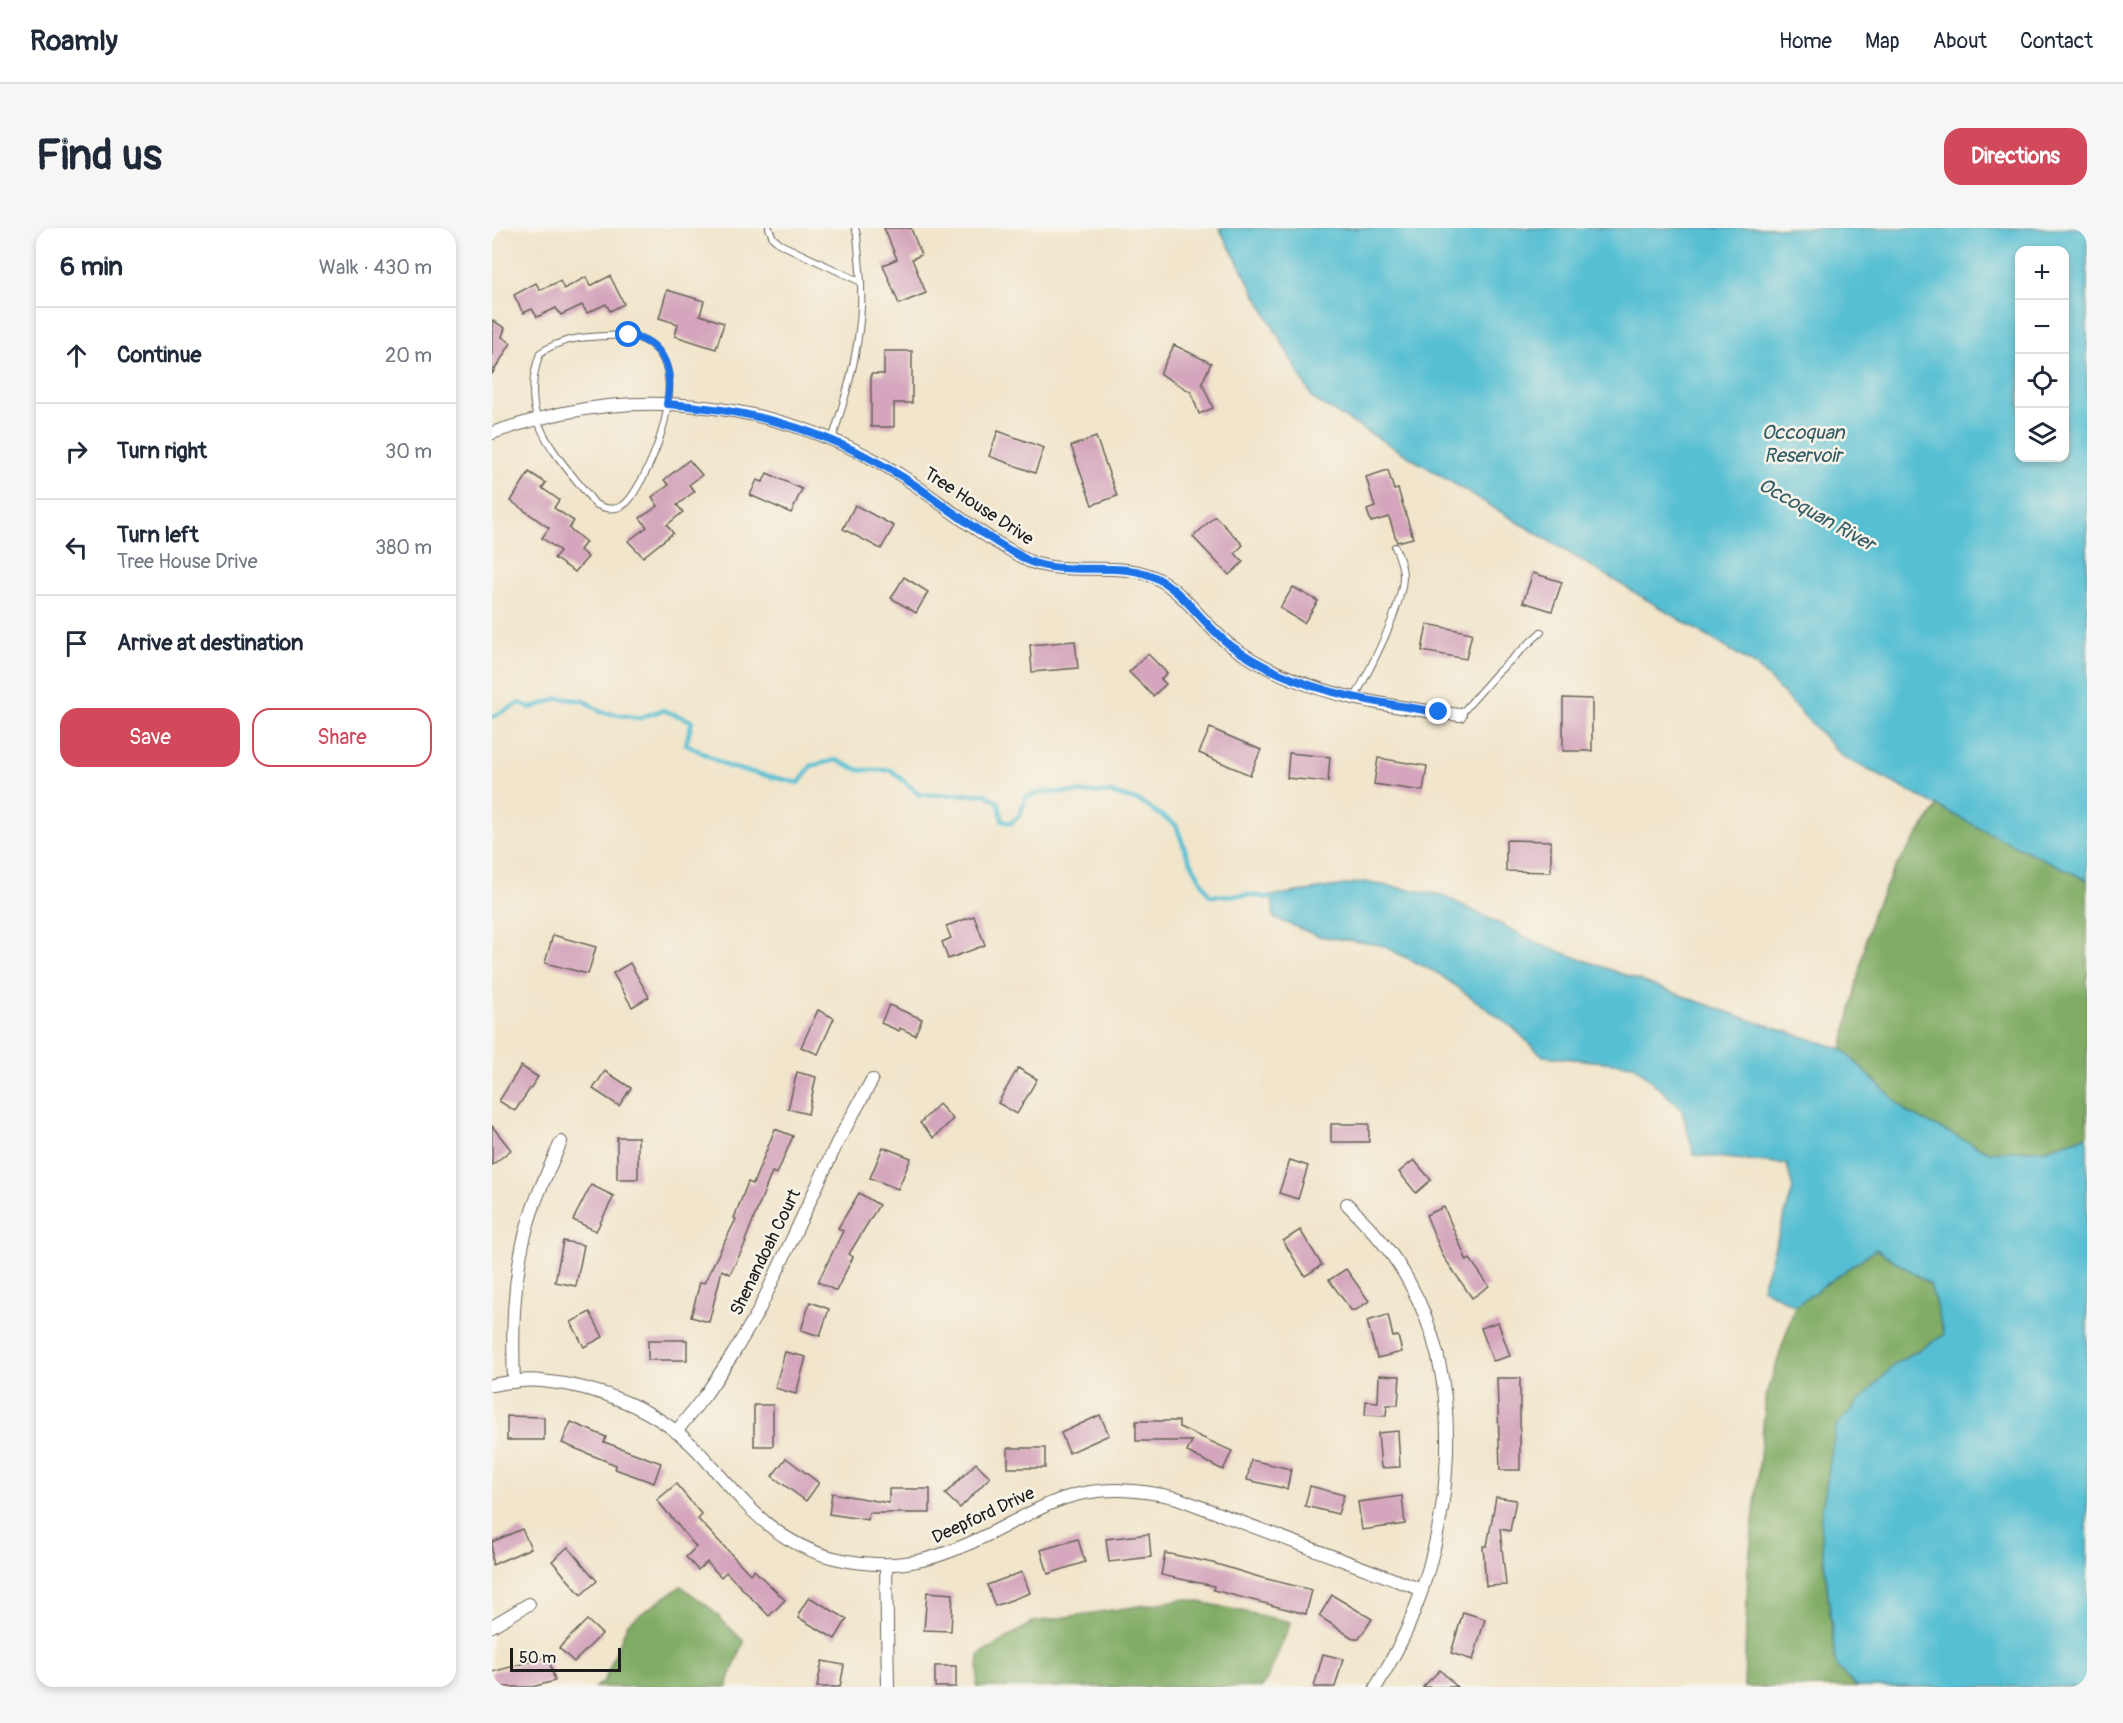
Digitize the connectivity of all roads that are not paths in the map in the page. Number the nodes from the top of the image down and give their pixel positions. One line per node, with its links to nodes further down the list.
1 (769, 228): 3 (lane)
2 (855, 228): 3 (lane)
3 (861, 282): 7 (lane)
4 (667, 404): 5 (street, Tree House Drive); 5 (lane); 5 (lane); 7 (street, Tree House Drive)
5 (536, 419): 6 (street, Tree House Drive)
6 (492, 433)
7 (832, 440): 10 (street, Tree House Drive)
8 (1395, 547): 10 (lane)
9 (1541, 632): 11 (lane)
10 (1355, 697): 11 (street, Tree House Drive)
11 (1460, 715)
12 (872, 1080): 17 (street, Shenandoah Court)
13 (561, 1142): 15 (street)
14 (1347, 1204): 19 (street)
15 (514, 1382): 16 (street, Deepford Drive); 17 (street, Deepford Drive)
16 (492, 1385)
17 (676, 1432): 18 (street, Deepford Drive)
18 (886, 1565): 19 (street, Deepford Drive); 22 (street)
19 (1422, 1590): 23 (street)
20 (529, 1604): 21 (street)
21 (492, 1626)
22 (888, 1687)
23 (1376, 1687)

